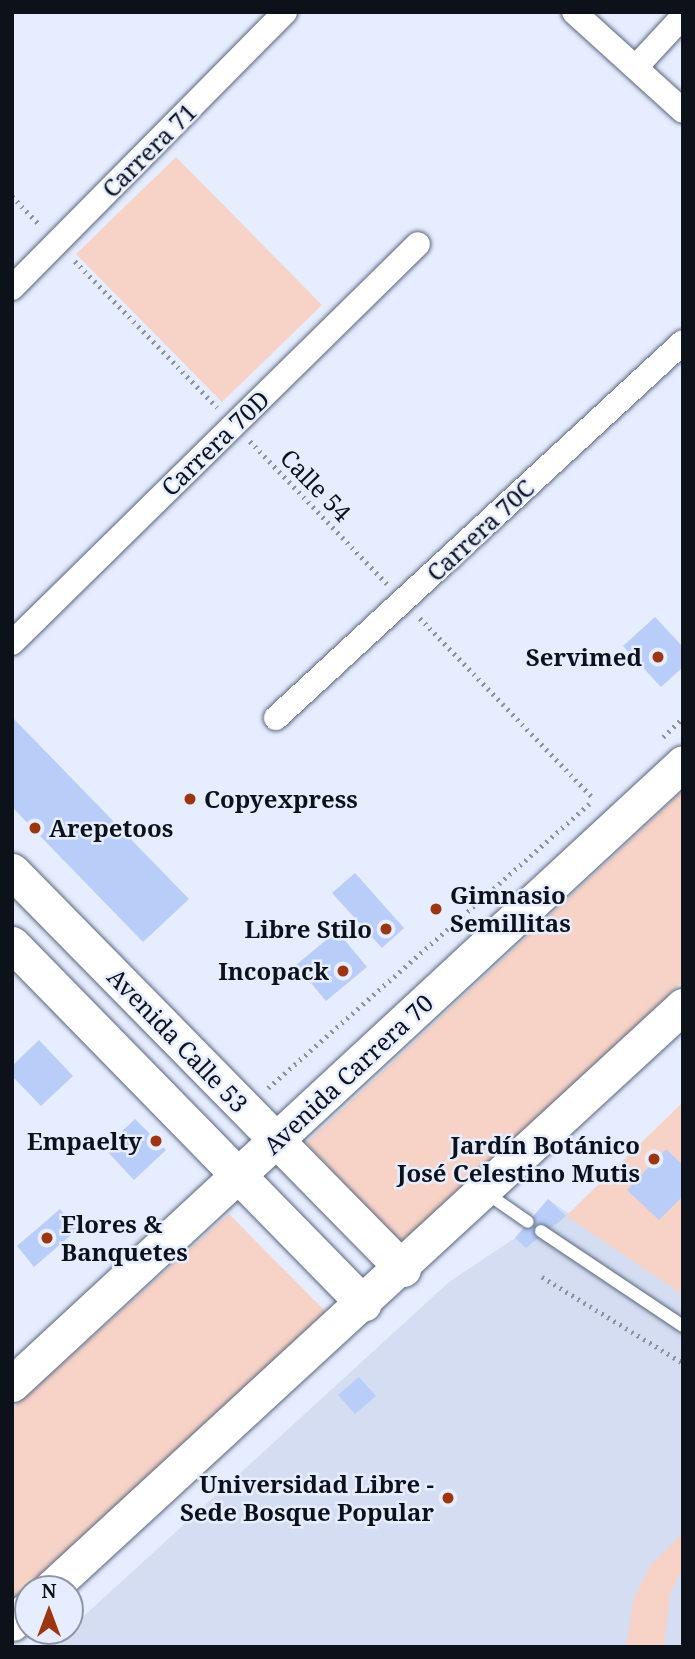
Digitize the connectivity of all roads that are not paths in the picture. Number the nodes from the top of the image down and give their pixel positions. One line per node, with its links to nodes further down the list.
1 (285, 12): 7 (street, Carrera 71)
2 (575, 12): 4 (street)
3 (683, 16): 4 (street)
4 (636, 67): 5 (street)
5 (683, 111)
6 (418, 244): 9 (street, Carrera 70D)
7 (12, 288)
8 (683, 342): 10 (street, Carrera 70C)
9 (12, 643)
10 (276, 718)
11 (668, 754): 15 (main road, Avenida Carrera 70)
12 (12, 871): 15 (main road, Avenida Calle 53)
13 (12, 944): 16 (main road, Avenida Calle 53)
14 (683, 1006): 17 (main road)
15 (277, 1140): 16 (main road, Avenida Carrera 70); 20 (main road, Avenida Calle 53)
16 (239, 1176): 21 (main road, Avenida Calle 53); 23 (main road, Avenida Carrera 70)
17 (485, 1192): 18 (lane); 20 (main road)
18 (528, 1222)
19 (541, 1231): 22 (lane)
20 (403, 1269): 21 (main road)
21 (364, 1304): 24 (main road)
22 (683, 1326)
23 (12, 1384)
24 (65, 1575)

